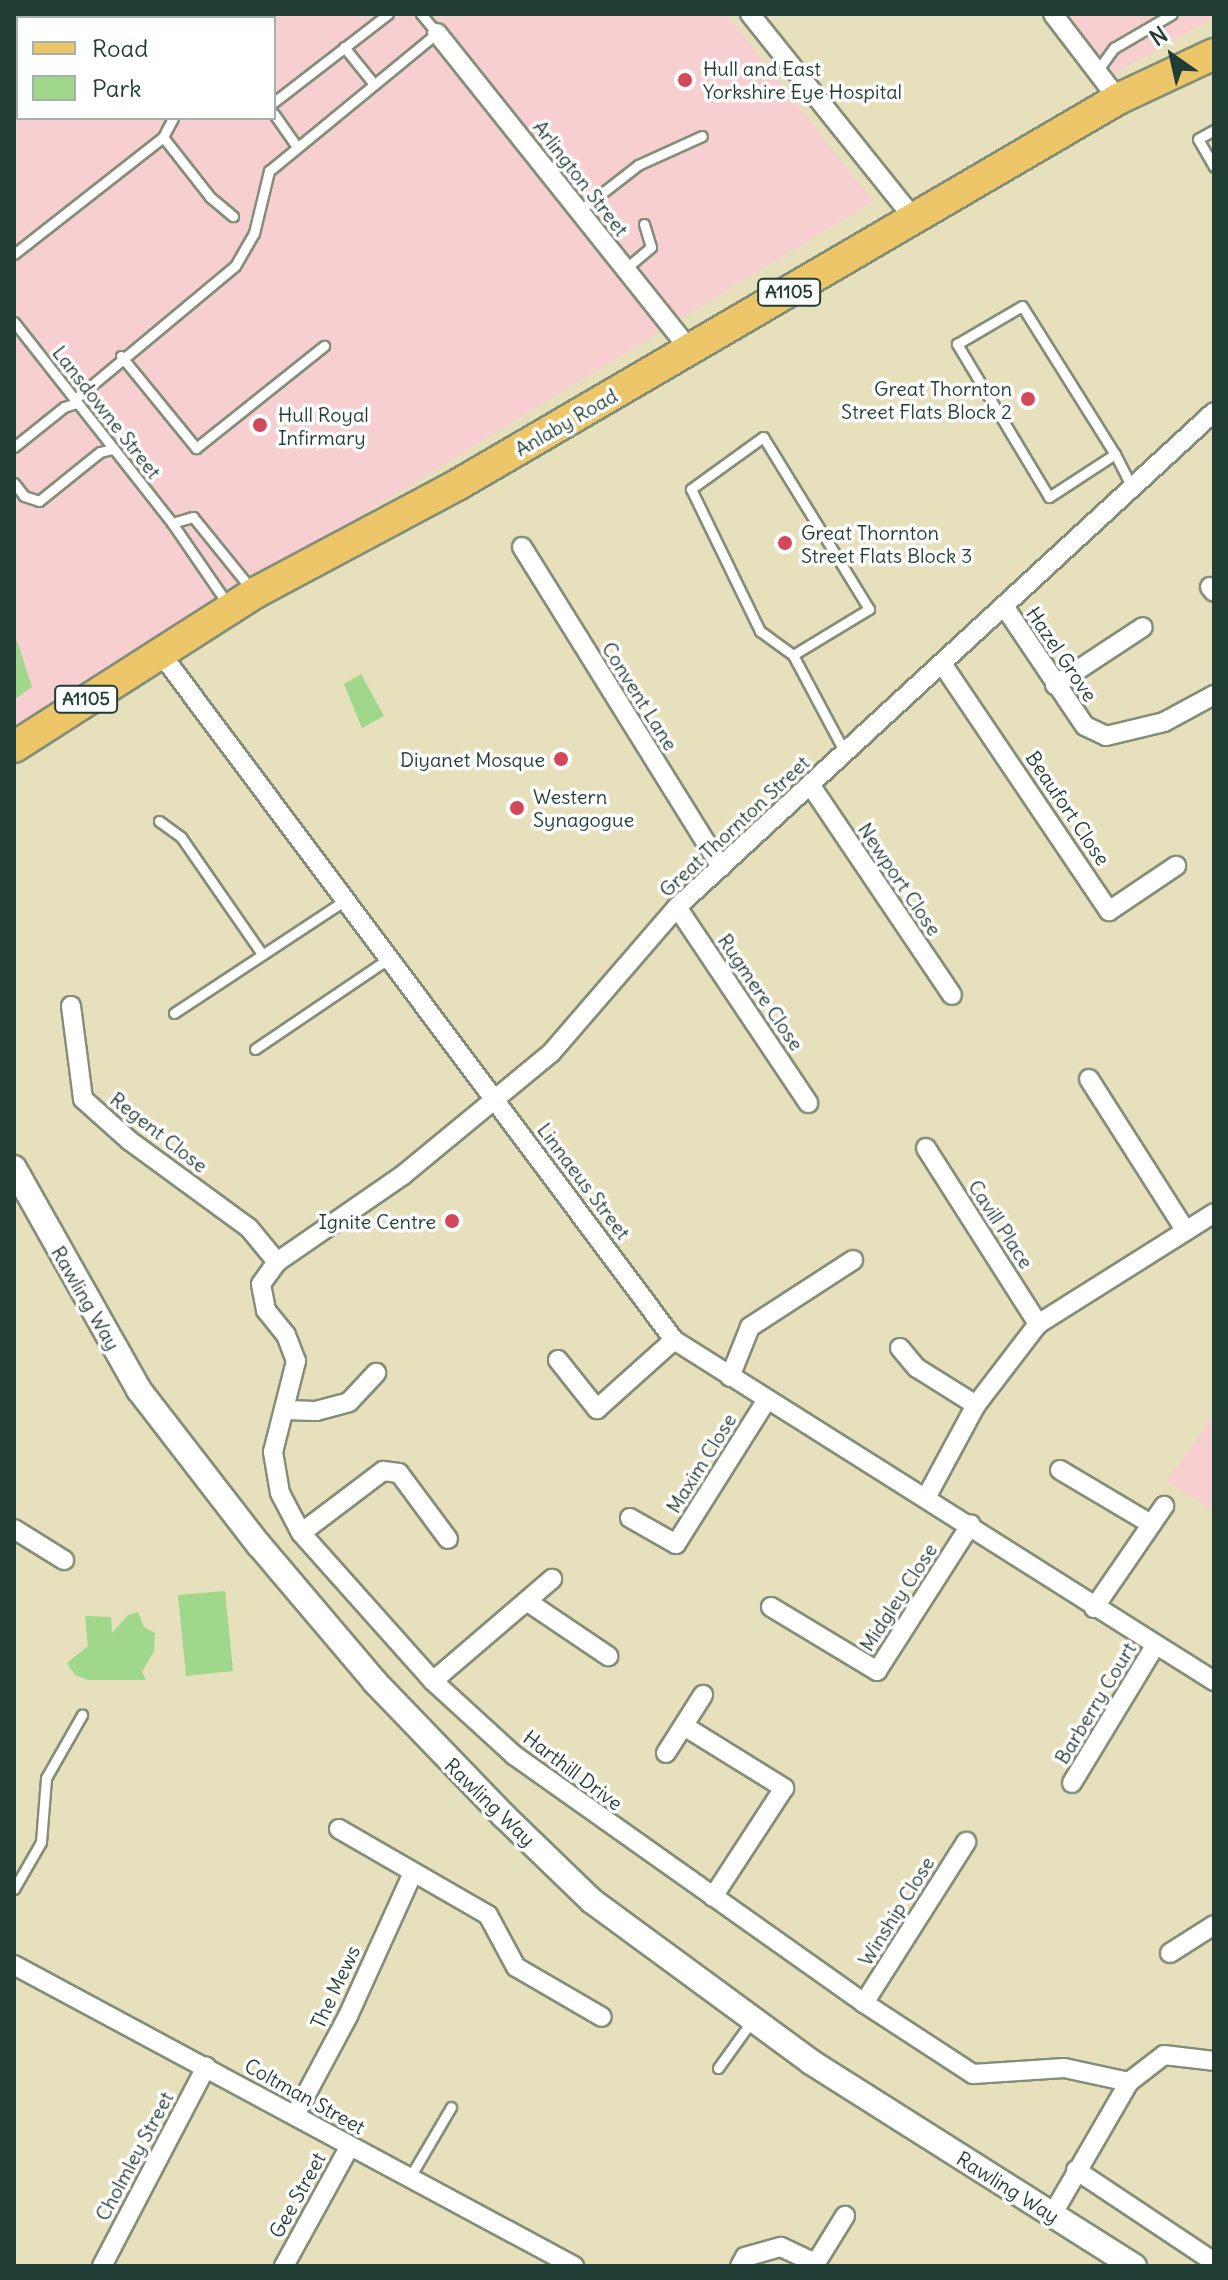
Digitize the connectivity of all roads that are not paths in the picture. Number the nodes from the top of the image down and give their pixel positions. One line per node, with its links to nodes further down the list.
1 (388, 14): 8 (lane)
2 (421, 14): 6 (lane)
3 (750, 14): 23 (street)
4 (1053, 14): 10 (street)
5 (1172, 14): 10 (lane)
6 (437, 33): 11 (lane); 21 (street, Arlington Street)
7 (1214, 33): 12 (main road, Anlaby Road / A1105)
8 (344, 47): 11 (lane); 13 (lane)
9 (1214, 54): 12 (main road, Anlaby Road / A1105)
10 (1097, 71): 12 (street)
11 (374, 84): 19 (lane)
12 (1118, 99): 23 (main road, Anlaby Road / A1105)
13 (276, 100)
14 (276, 117): 19 (lane)
15 (170, 120): 18 (lane)
16 (1214, 130): 20 (lane)
17 (702, 136): 21 (lane)
18 (163, 137): 22 (lane); 25 (lane)
19 (296, 145): 30 (lane)
20 (1214, 167)
21 (579, 211): 26 (street, Arlington Street)
22 (233, 216)
23 (914, 219): 29 (main road, Anlaby Road / A1105)
24 (644, 224): 26 (lane)
25 (14, 254)
26 (625, 269): 29 (street, Arlington Street)
27 (14, 322): 31 (lane, Lansdowne Street)
28 (324, 346): 30 (lane)
29 (690, 350): 40 (main road, Anlaby Road / A1105)
30 (121, 356): 31 (lane)
31 (75, 402): 33 (lane); 34 (lane, Lansdowne Street)
32 (1212, 419): 37 (street, Great Thornton Street)
33 (14, 447)
34 (112, 449): 36 (lane); 38 (lane, Lansdowne Street)
35 (1115, 454): 35 (lane); 37 (lane)
36 (14, 483)
37 (1132, 488): 41 (street, Great Thornton Street)
38 (172, 523): 40 (lane, Lansdowne Street); 40 (lane)
39 (522, 547): 53 (street, Convent Lane)
40 (243, 600): 43 (main road, Anlaby Road / A1105)
41 (1006, 609): 45 (street, Great Thornton Street); 46 (street, Hazel Grove)
42 (1143, 627): 46 (street)
43 (159, 651): 48 (main road, Anlaby Road / A1105); 54 (street, Linnaeus Street)
44 (793, 655): 44 (lane); 49 (lane)
45 (943, 665): 49 (street, Great Thornton Street); 52 (street, Beaufort Close)
46 (1055, 685): 47 (street, Hazel Grove)
47 (1214, 695)
48 (14, 747)
49 (845, 753): 50 (street, Great Thornton Street)
50 (811, 786): 53 (street, Great Thornton Street); 58 (street, Newport Close)
51 (159, 821): 56 (lane)
52 (1176, 866)
53 (721, 867): 55 (street, Great Thornton Street)
54 (344, 901): 56 (lane); 57 (street, Linnaeus Street)
55 (677, 907): 63 (street, Great Thornton Street); 64 (street, Rugmere Close)
56 (262, 954): 60 (lane)
57 (388, 959): 61 (lane); 63 (street, Linnaeus Street)
58 (952, 995)
59 (71, 1006): 70 (street, Regent Close)
60 (174, 1013)
61 (255, 1049)
62 (1089, 1079): 68 (street)
63 (496, 1101): 70 (street, Great Thornton Street); 72 (street, Linnaeus Street)
64 (808, 1103)
65 (926, 1148): 71 (street, Cavill Place)
66 (14, 1168): 113 (street, Rawling Way)
67 (1214, 1213): 68 (street)
68 (1186, 1231): 71 (street)
69 (853, 1260): 76 (street)
70 (277, 1262): 79 (street, Harthill Drive)
71 (1038, 1324): 78 (street)
72 (674, 1340): 74 (street); 76 (street, Linnaeus Street)
73 (900, 1348): 78 (street)
74 (558, 1360)
75 (376, 1373): 79 (street)
76 (730, 1377): 77 (street, Linnaeus Street)
77 (766, 1401): 81 (street, Linnaeus Street); 83 (street, Maxim Close)
78 (976, 1405): 81 (street)
79 (285, 1410): 87 (street, Harthill Drive)
80 (1060, 1470): 85 (street)
81 (927, 1496): 84 (street, Linnaeus Street)
82 (1164, 1506): 85 (street)
83 (630, 1518)
84 (971, 1524): 92 (street, Midgley Close); 93 (street, Linnaeus Street)
85 (1151, 1524): 93 (street)
86 (14, 1529): 89 (street)
87 (301, 1533): 88 (street); 96 (street, Harthill Drive)
88 (448, 1539)
89 (64, 1560)
90 (552, 1579): 91 (street)
91 (528, 1602): 95 (street); 96 (street)
92 (771, 1607)
93 (1094, 1608): 94 (street, Linnaeus Street)
94 (1155, 1646): 97 (street, Linnaeus Street); 102 (street, Barberry Court)
95 (608, 1656)
96 (433, 1681): 107 (street, Harthill Drive)
97 (1214, 1681)
98 (703, 1695): 100 (street)
99 (82, 1715): 106 (lane)
100 (684, 1726): 101 (street); 107 (street)
101 (666, 1753)
102 (1072, 1783)
103 (339, 1829): 105 (street)
104 (966, 1842): 111 (street, Winship Close)
105 (412, 1875): 112 (street); 119 (street, The Mews)
106 (14, 1889)
107 (713, 1897): 111 (street, Harthill Drive)
108 (1214, 1925): 109 (street)
109 (1170, 1953)
110 (14, 1965): 115 (street, Coltman Street)
111 (864, 2003): 117 (street, Harthill Drive)
112 (602, 2017)
113 (753, 2019): 116 (lane); 123 (street, Rawling Way)
114 (1214, 2061): 117 (street)
115 (206, 2067): 119 (street, Coltman Street); 127 (street, Cholmley Street)
116 (718, 2068)
117 (1129, 2082): 121 (street)
118 (451, 2107): 122 (lane)
119 (295, 2115): 120 (street, Coltman Street)
120 (350, 2146): 122 (street, Coltman Street); 128 (street, Gee Street)
121 (1076, 2170): 123 (street); 125 (street)
122 (410, 2177): 129 (street, Coltman Street)
123 (1052, 2215): 131 (street, Rawling Way)
124 (845, 2216): 126 (street)
125 (1214, 2262)
126 (814, 2265): 130 (street)
127 (102, 2266)
128 (284, 2266)
129 (574, 2266)
130 (740, 2266)
131 (1134, 2266)

